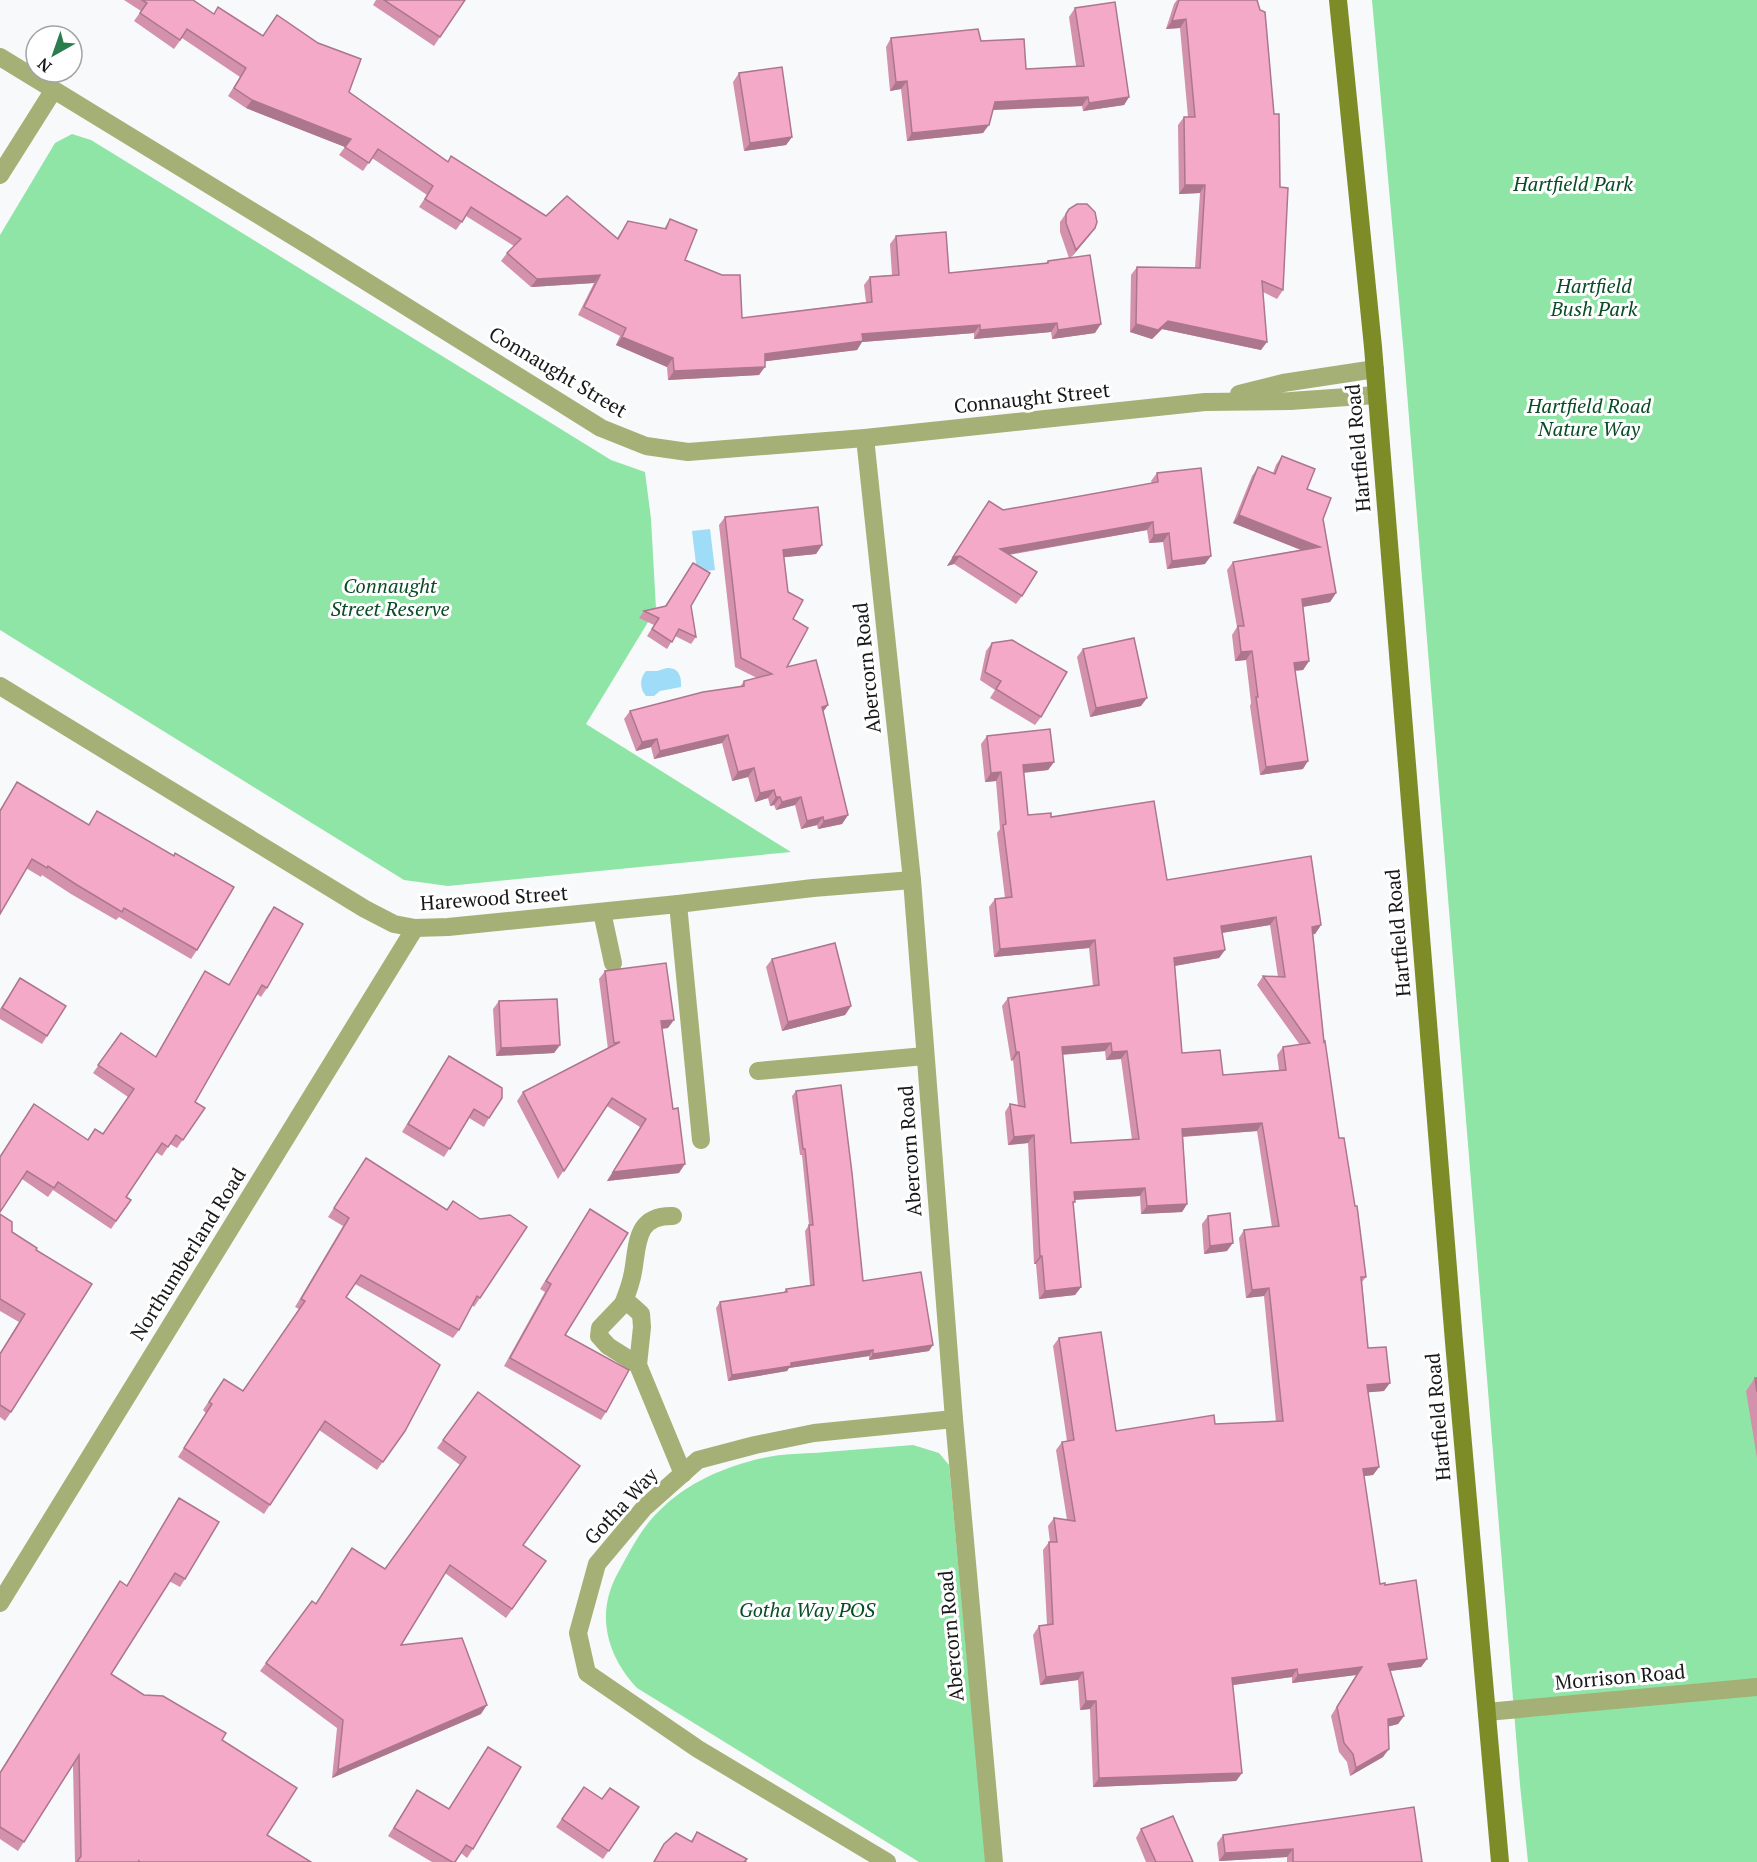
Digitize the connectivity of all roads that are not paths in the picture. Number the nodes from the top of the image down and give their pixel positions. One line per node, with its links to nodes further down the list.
1 (1338, 0): 5 (street, Hartfield Road)
2 (0, 57): 3 (street, Connaught Street)
3 (53, 91): 4 (street); 8 (street, Connaught Street)
4 (0, 175)
5 (1375, 369): 6 (street, Hartfield Road); 7 (street, Connaught Street)
6 (1376, 395): 7 (street, Connaught Street); 25 (street, Hartfield Road)
7 (1205, 402): 8 (street, Connaught Street)
8 (865, 438): 10 (street, Abercorn Road)
9 (0, 686): 13 (street, Harewood Street)
10 (912, 880): 11 (street, Harewood Street); 15 (street, Abercorn Road)
11 (678, 904): 12 (street, Harewood Street); 17 (street)
12 (602, 912): 13 (street, Harewood Street); 14 (street)
13 (415, 928): 23 (street, Northumberland Road)
14 (613, 963)
15 (925, 1056): 16 (street); 21 (street, Abercorn Road)
16 (758, 1071)
17 (701, 1140)
18 (673, 1216): 19 (street)
19 (623, 1304): 20 (street); 20 (street)
20 (638, 1365): 22 (street)
21 (954, 1419): 22 (street, Gotha Way); 27 (street, Abercorn Road)
22 (683, 1474): 26 (street, Gotha Way)
23 (0, 1603)
24 (1757, 1687): 25 (street, Morrison Road)
25 (1487, 1712): 28 (street, Hartfield Road)
26 (886, 1862)
27 (994, 1862)
28 (1500, 1862)

